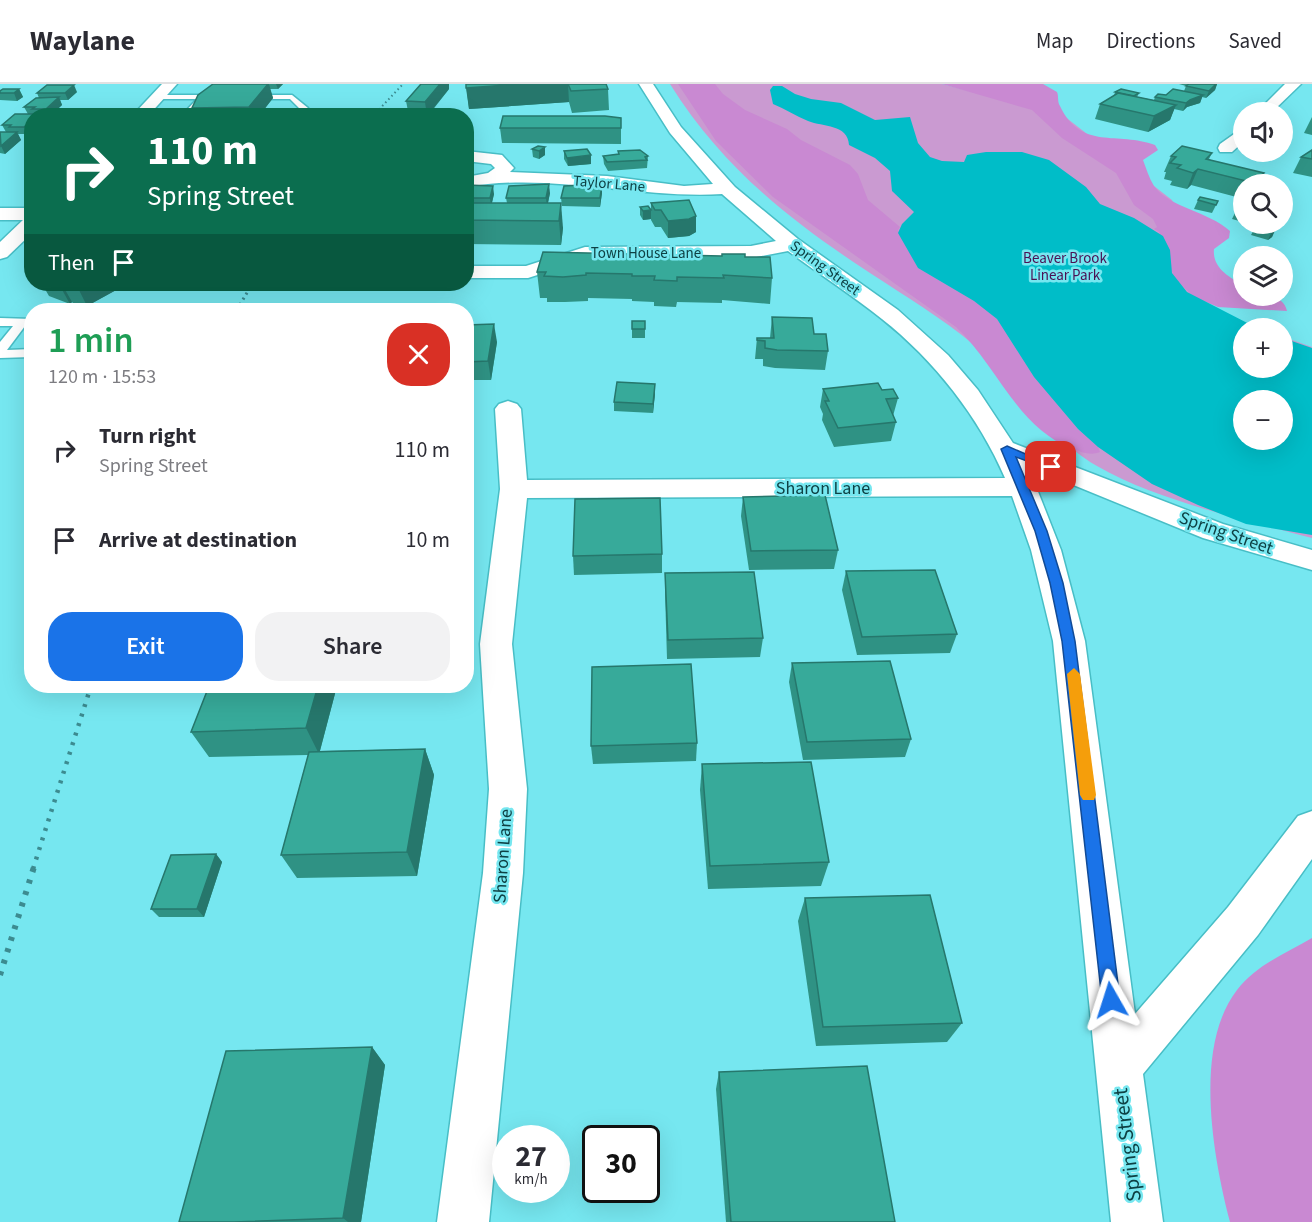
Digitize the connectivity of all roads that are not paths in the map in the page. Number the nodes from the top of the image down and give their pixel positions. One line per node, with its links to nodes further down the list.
1 (646, 84): 15 (street, Spring Street)
2 (1295, 89): 6 (street)
3 (164, 90): 4 (lane); 4 (lane); 7 (street)
4 (204, 97): 8 (lane)
5 (237, 97): 9 (lane)
6 (1277, 102)
7 (147, 108)
8 (193, 108)
9 (304, 108)
10 (1233, 142): 11 (street)
11 (1226, 148)
12 (474, 156): 13 (street)
13 (494, 177): 14 (street, Taylor Lane); 15 (street, Taylor Lane)
14 (474, 181)
15 (724, 189): 19 (street, Spring Street)
16 (0, 214): 17 (street)
17 (24, 214)
18 (24, 230): 20 (street)
19 (792, 244): 21 (street, Town House Lane); 29 (street, Spring Street)
20 (0, 253)
21 (474, 272)
22 (0, 322): 23 (lane)
23 (24, 322)
24 (24, 325): 25 (lane)
25 (0, 350)
26 (24, 353): 27 (lane)
27 (0, 354)
28 (507, 409): 31 (street, Sharon Lane)
29 (1007, 449): 30 (street, Spring Street); 32 (street, Spring Street)
30 (1025, 487): 31 (street, Sharon Lane); 34 (street, Spring Street)
31 (514, 489): 35 (street, Sharon Lane)
32 (1312, 560)
33 (1312, 828): 34 (street, Spring Street)
34 (1118, 1068): 36 (street, Spring Street)
35 (463, 1222)
36 (1137, 1222)

